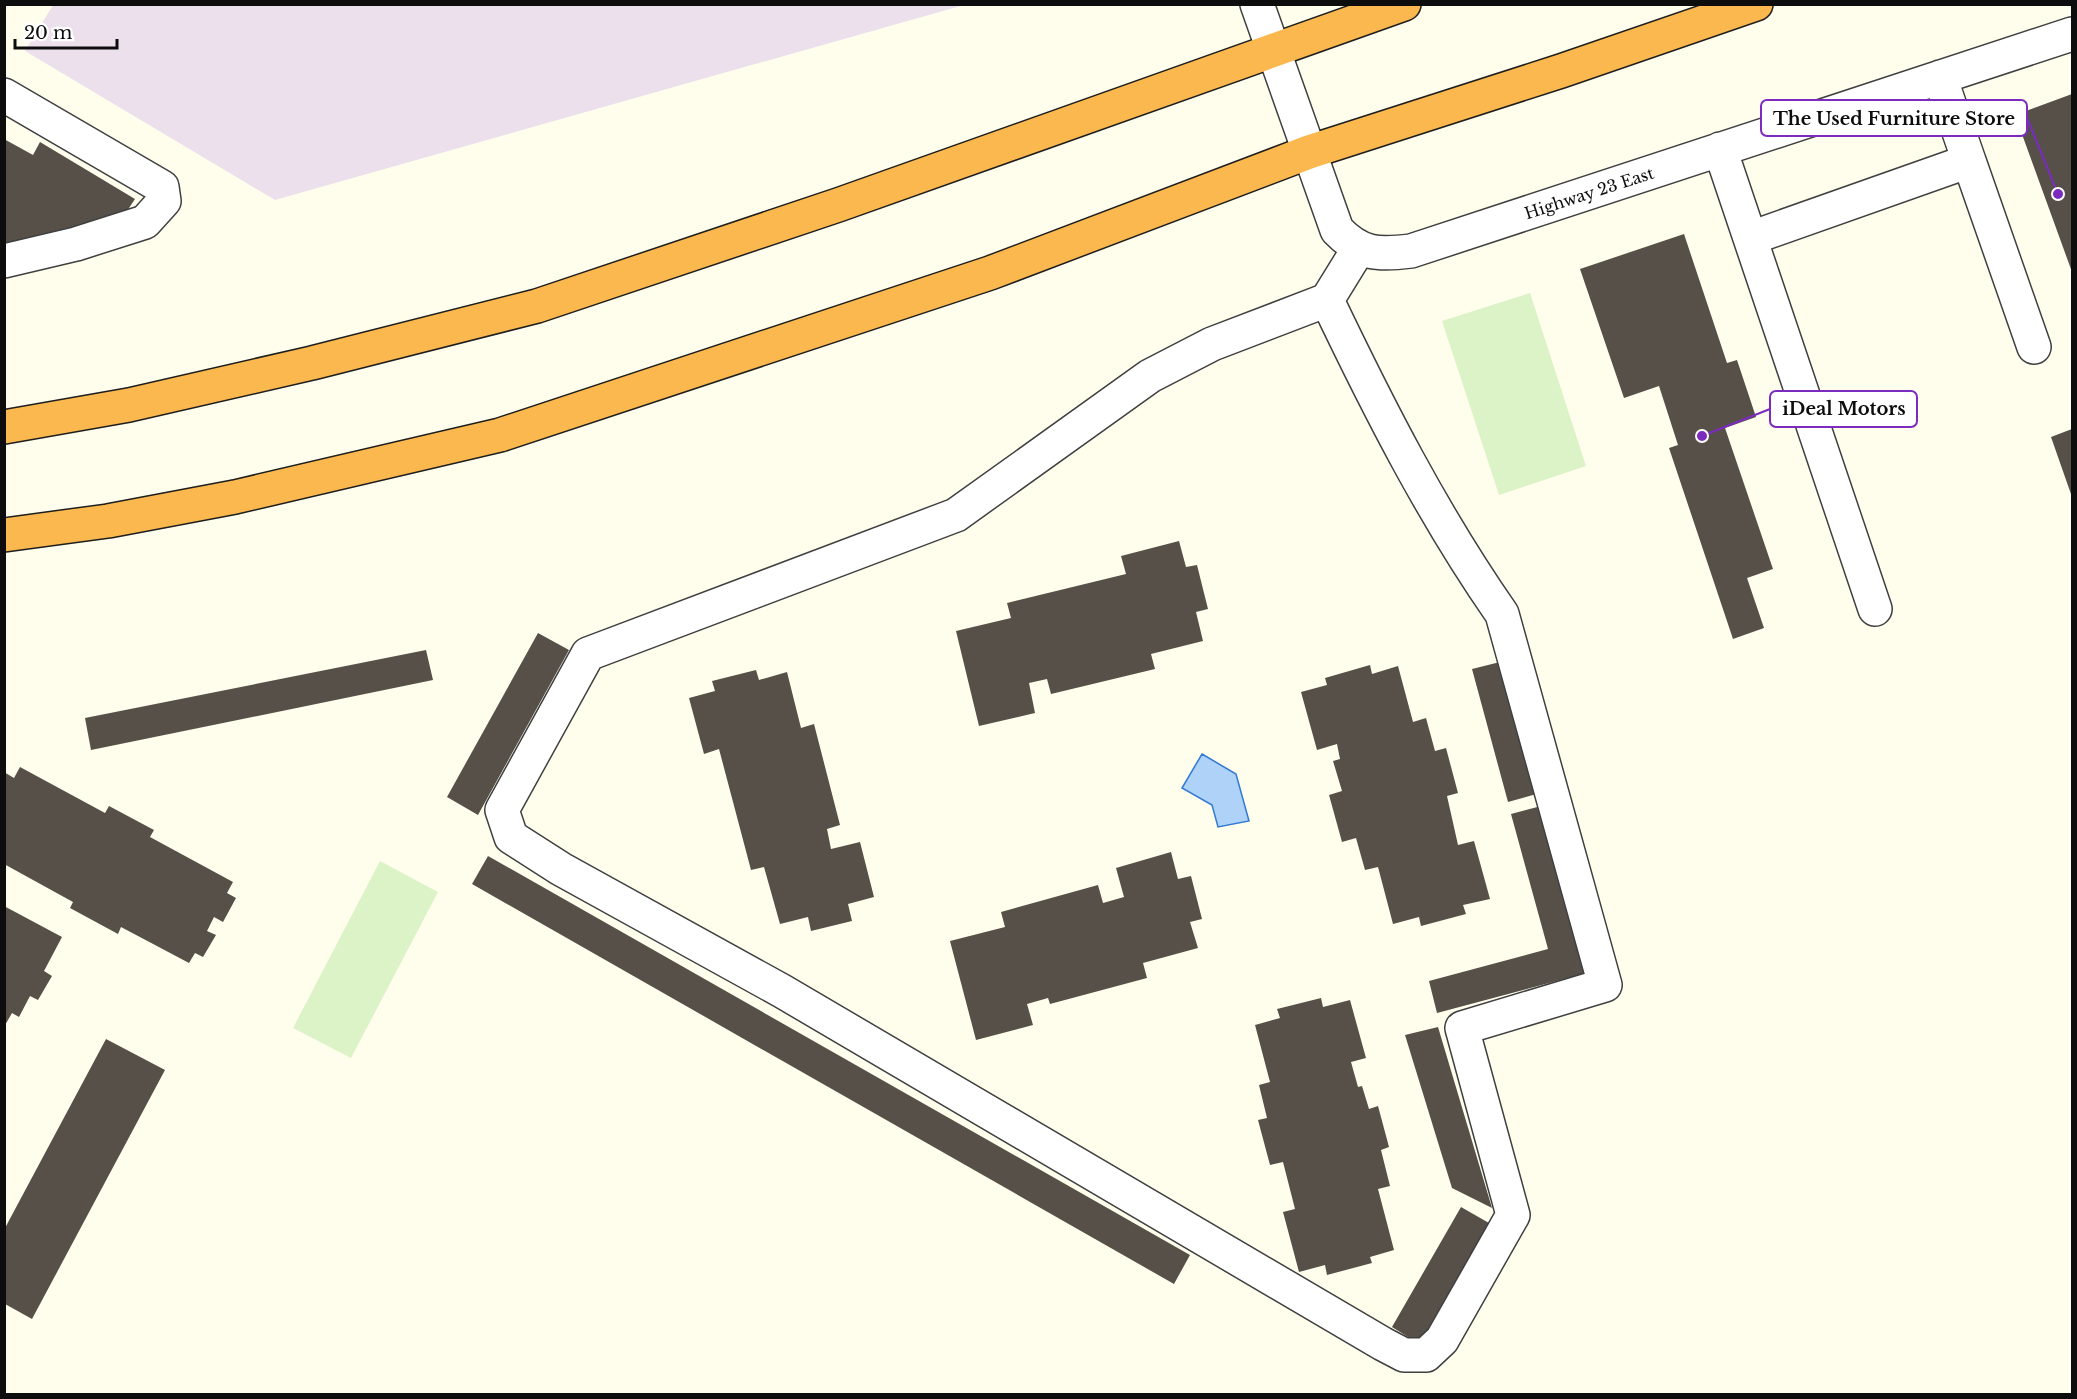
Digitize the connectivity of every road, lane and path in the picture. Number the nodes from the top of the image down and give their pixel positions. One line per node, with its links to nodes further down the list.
1 (1257, 4): 5 (street)
2 (1404, 4): 5 (highway)
3 (1756, 4): 9 (highway)
4 (2073, 33): 6 (street, Highway 23 East)
5 (1275, 50): 9 (street); 16 (highway)
6 (1940, 77): 8 (street, Highway 23 East); 10 (street)
7 (4, 95): 13 (street)
8 (1720, 149): 11 (street); 12 (street, Highway 23 East)
9 (1309, 152): 12 (street); 17 (highway)
10 (1969, 161): 11 (street); 15 (street)
11 (1751, 238): 18 (street)
12 (1359, 248): 14 (street)
13 (4, 261)
14 (1328, 300): 14 (street)
15 (2034, 347)
16 (4, 427)
17 (4, 535)
18 (1875, 609)

